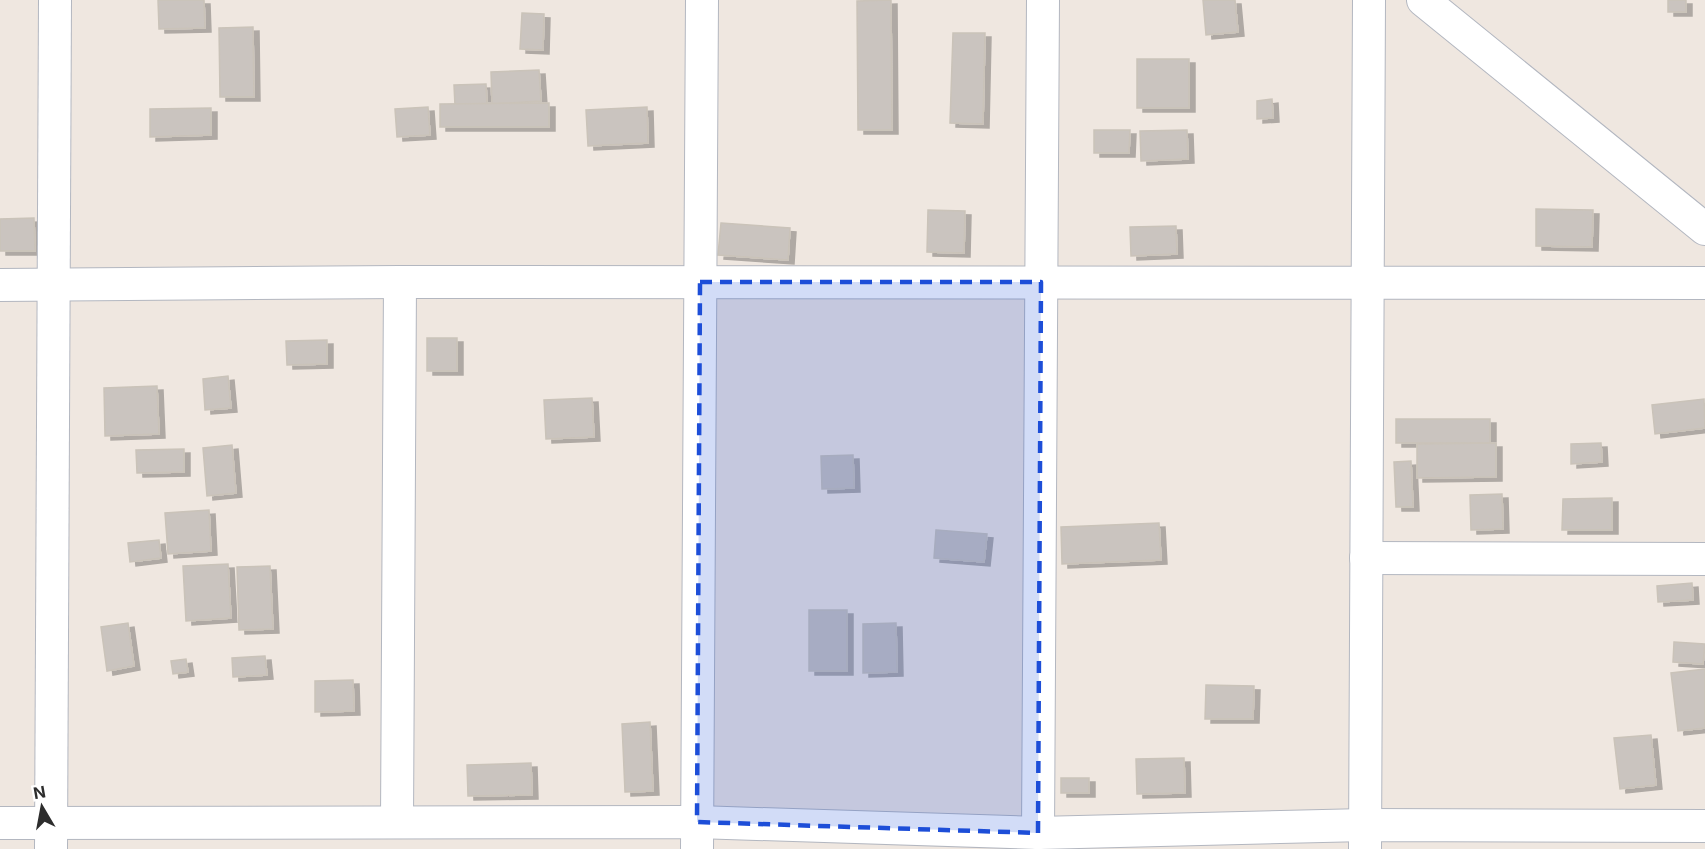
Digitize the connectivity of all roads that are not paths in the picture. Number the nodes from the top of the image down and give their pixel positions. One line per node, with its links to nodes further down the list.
1 (55, 0): 13 (street)
2 (702, 0): 8 (street)
3 (1043, 0): 9 (street)
4 (1370, 0): 10 (street)
5 (1423, 0): 6 (street)
6 (1705, 229)
7 (400, 282): 8 (street); 13 (street); 16 (street)
8 (700, 282): 9 (street); 21 (street)
9 (1041, 282): 10 (street); 19 (street)
10 (1368, 283): 11 (street); 14 (street)
11 (1705, 283)
12 (0, 285): 13 (street)
13 (54, 285): 20 (street)
14 (1366, 558): 15 (street); 22 (street)
15 (1705, 559)
16 (397, 821): 20 (street); 21 (street)
17 (0, 823): 20 (street)
18 (1705, 826): 23 (street)
19 (1038, 833): 21 (street); 22 (street)
20 (51, 836)
21 (697, 836)
22 (1365, 837): 23 (street)
23 (1617, 837)

